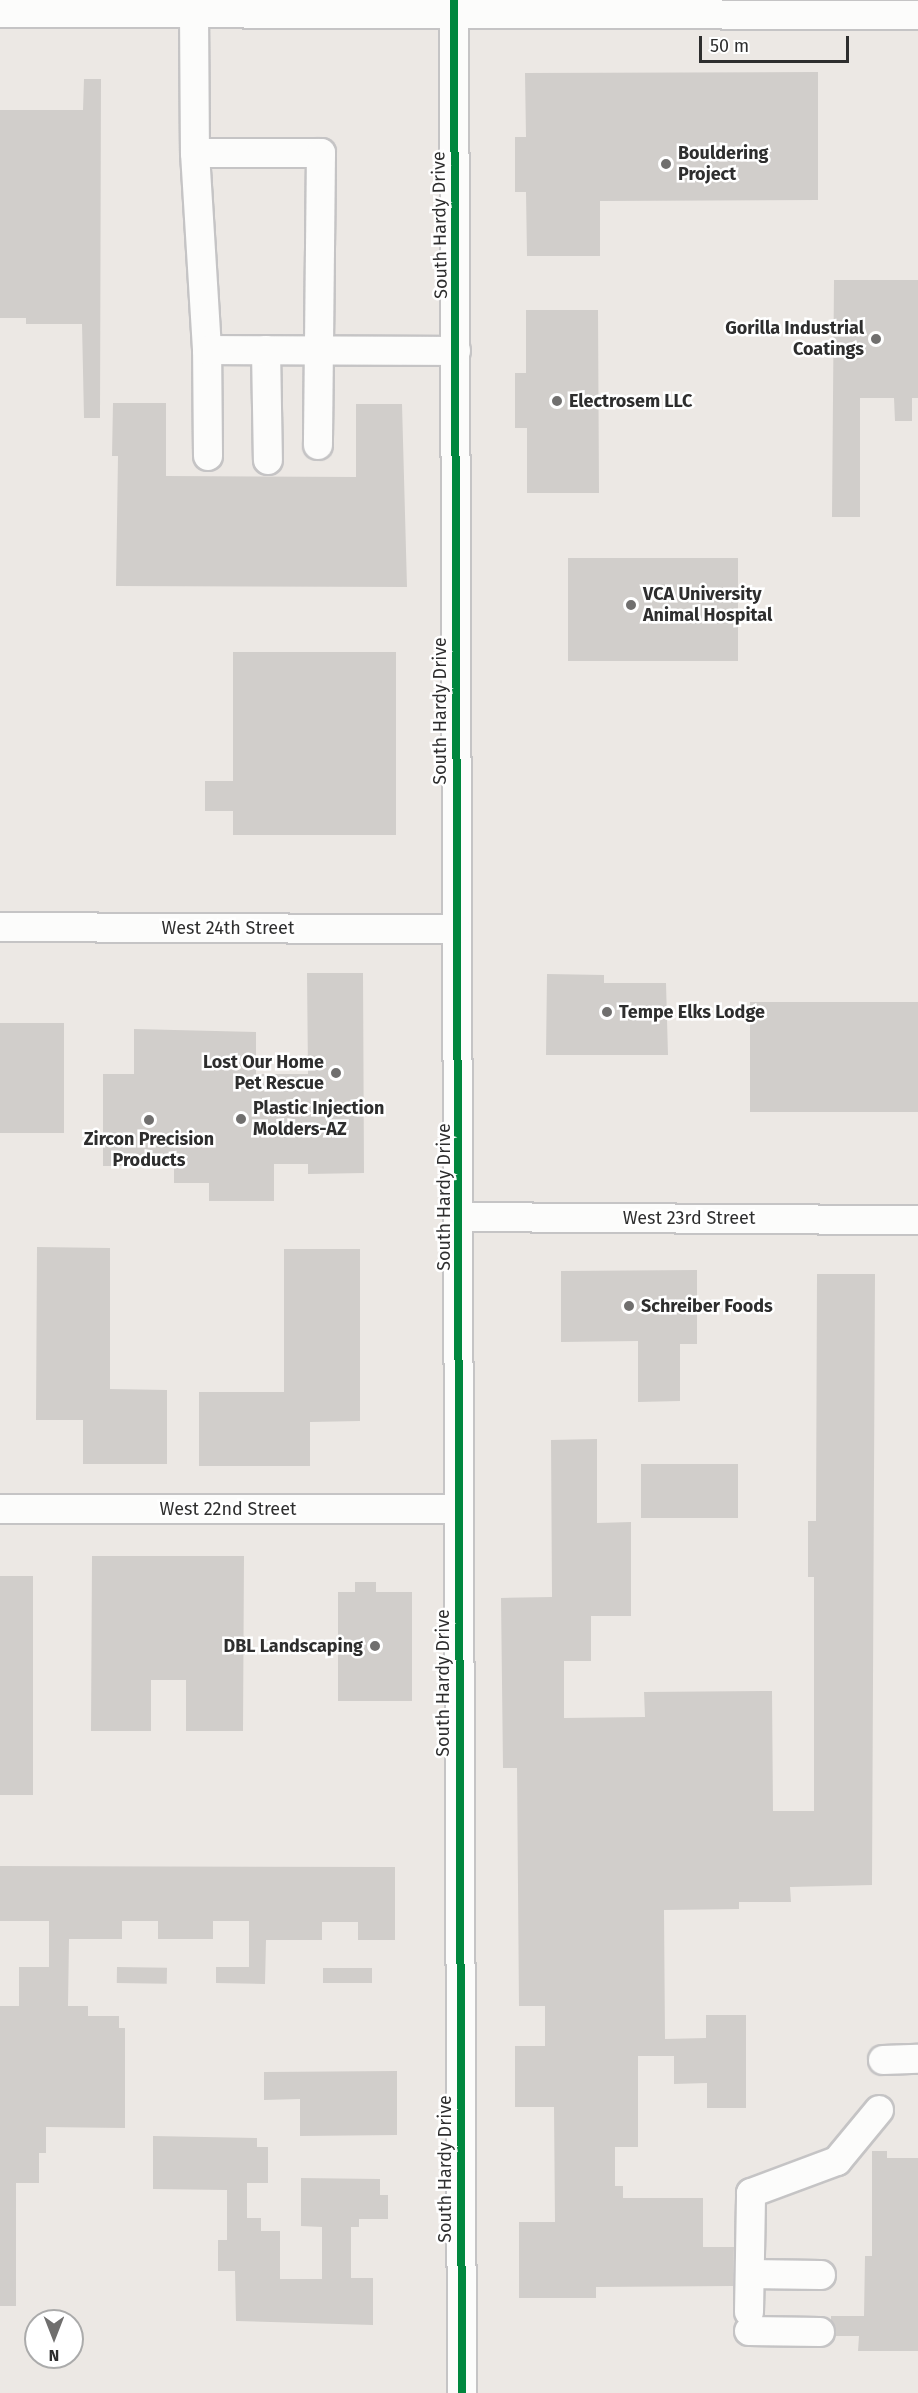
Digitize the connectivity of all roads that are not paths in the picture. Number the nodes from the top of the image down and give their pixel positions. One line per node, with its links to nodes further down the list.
1 (454, 7): 2 (street); 3 (street); 10 (street, South Hardy Drive)
2 (765, 7): 5 (street)
3 (209, 9): 4 (street); 6 (street)
4 (0, 13)
5 (918, 15)
6 (195, 153): 7 (street); 9 (street)
7 (207, 350): 8 (street); 12 (street)
8 (266, 350): 9 (street); 13 (street)
9 (319, 351): 10 (street); 11 (street)
10 (456, 351): 15 (street, South Hardy Drive)
11 (318, 445)
12 (208, 456)
13 (268, 460)
14 (0, 927): 15 (street, West 24th Street)
15 (456, 929): 16 (street, South Hardy Drive)
16 (459, 1217): 17 (street, West 23rd Street); 19 (street, South Hardy Drive)
17 (918, 1220)
18 (0, 1509): 19 (street, West 22nd Street)
19 (457, 1509): 26 (street, South Hardy Drive)
20 (918, 2059): 21 (street)
21 (883, 2060)
22 (879, 2110): 23 (street)
23 (750, 2274): 24 (street); 25 (street)
24 (821, 2275)
25 (820, 2332)
26 (462, 2393)

